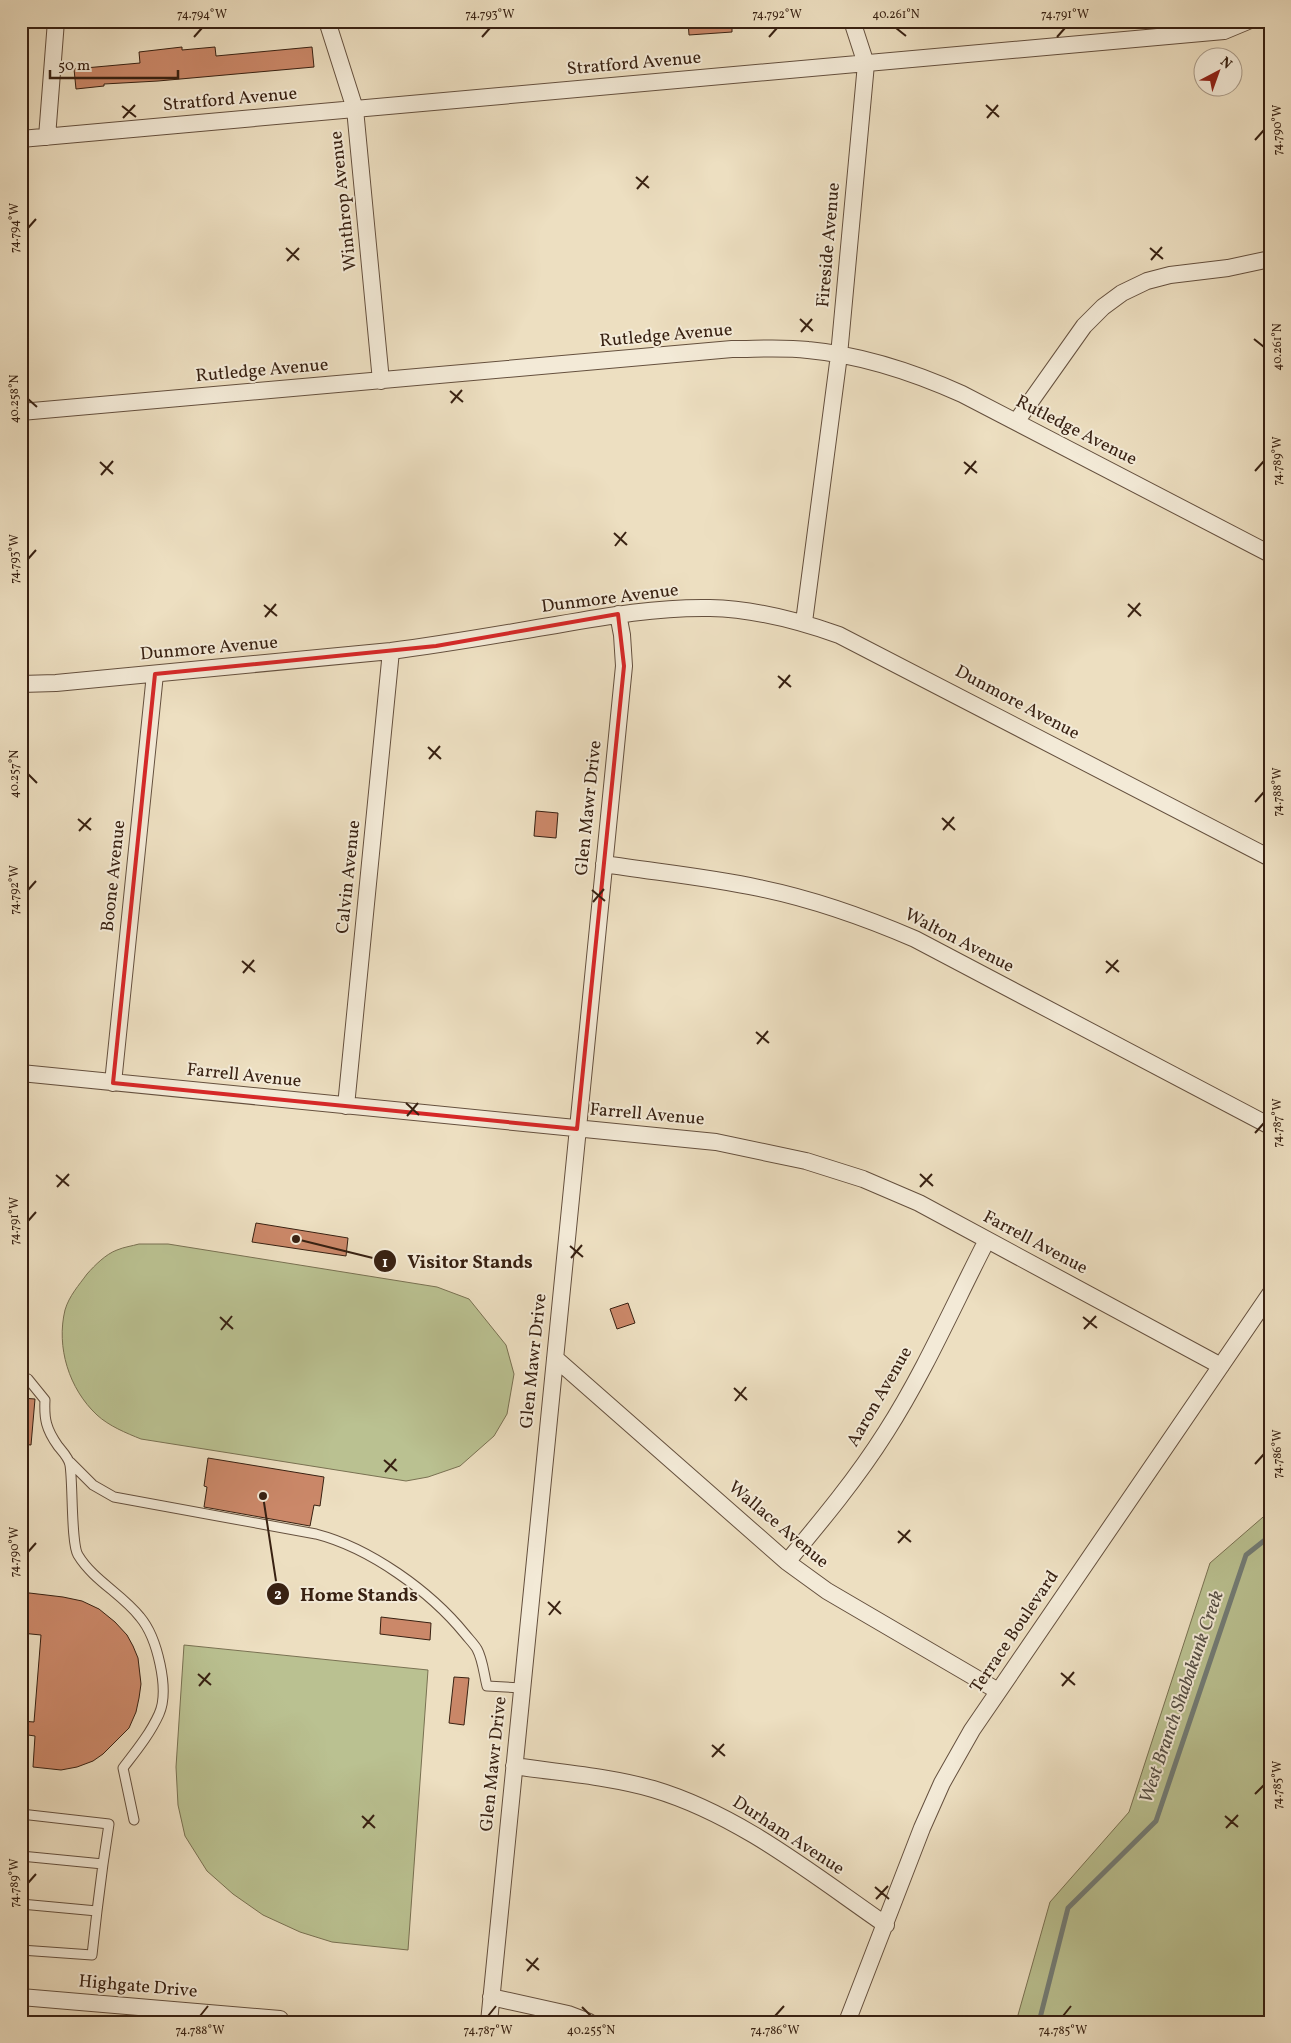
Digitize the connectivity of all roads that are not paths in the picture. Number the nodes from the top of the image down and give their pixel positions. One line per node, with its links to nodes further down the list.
1 (56, 21): 7 (street)
2 (327, 21): 6 (street, Winthrop Avenue)
3 (852, 21): 5 (street, Fireside Avenue)
4 (1248, 21): 5 (street, Stratford Avenue)
5 (866, 64): 6 (street, Stratford Avenue); 10 (street, Fireside Avenue)
6 (355, 109): 7 (street, Stratford Avenue); 11 (street, Winthrop Avenue)
7 (48, 137): 8 (street, Stratford Avenue)
8 (21, 139)
9 (1270, 259): 13 (street)
10 (839, 355): 11 (street, Rutledge Avenue); 13 (street, Rutledge Avenue); 16 (street, Fireside Avenue)
11 (381, 381): 12 (street, Rutledge Avenue)
12 (21, 412)
13 (1016, 422): 14 (street, Rutledge Avenue)
14 (1270, 554)
15 (618, 614): 16 (street, Dunmore Avenue); 17 (street, Dunmore Avenue); 22 (street, Glen Mawr Drive)
16 (804, 622): 21 (street, Dunmore Avenue)
17 (391, 652): 18 (street, Dunmore Avenue); 25 (street, Calvin Avenue)
18 (155, 674): 19 (street, Dunmore Avenue); 24 (street, Boone Avenue)
19 (22, 684): 20 (lane)
20 (21, 756)
21 (1270, 858)
22 (604, 864): 26 (street, Walton Avenue); 27 (street, Glen Mawr Drive)
23 (21, 1073): 24 (street, Farrell Avenue)
24 (113, 1082): 25 (street, Farrell Avenue)
25 (346, 1106): 27 (street, Farrell Avenue)
26 (1270, 1126)
27 (578, 1129): 28 (street, Farrell Avenue); 30 (street, Glen Mawr Drive)
28 (987, 1240): 31 (street, Farrell Avenue); 34 (street, Aaron Avenue)
29 (1270, 1294): 31 (street, Terrace Boulevard)
30 (555, 1358): 34 (street, Wallace Avenue); 35 (street, Glen Mawr Drive)
31 (1220, 1366): 36 (street, Terrace Boulevard)
32 (21, 1376): 33 (lane)
33 (70, 1462): 35 (lane); 39 (lane)
34 (787, 1562): 36 (street, Wallace Avenue)
35 (522, 1688): 37 (street, Glen Mawr Drive)
36 (998, 1691): 44 (street, Terrace Boulevard)
37 (514, 1766): 44 (street, Durham Avenue); 47 (street, Glen Mawr Drive)
38 (21, 1814): 41 (lane)
39 (134, 1820)
40 (21, 1856): 41 (lane)
41 (103, 1864): 43 (lane)
42 (21, 1904): 43 (lane)
43 (97, 1911): 45 (lane)
44 (886, 1925): 51 (street, Terrace Boulevard)
45 (21, 1950)
46 (21, 1996): 48 (street, Highgate Drive)
47 (492, 1997): 49 (street, Glen Mawr Drive); 50 (street)
48 (280, 2019)
49 (489, 2022)
50 (589, 2022)
51 (847, 2022)

